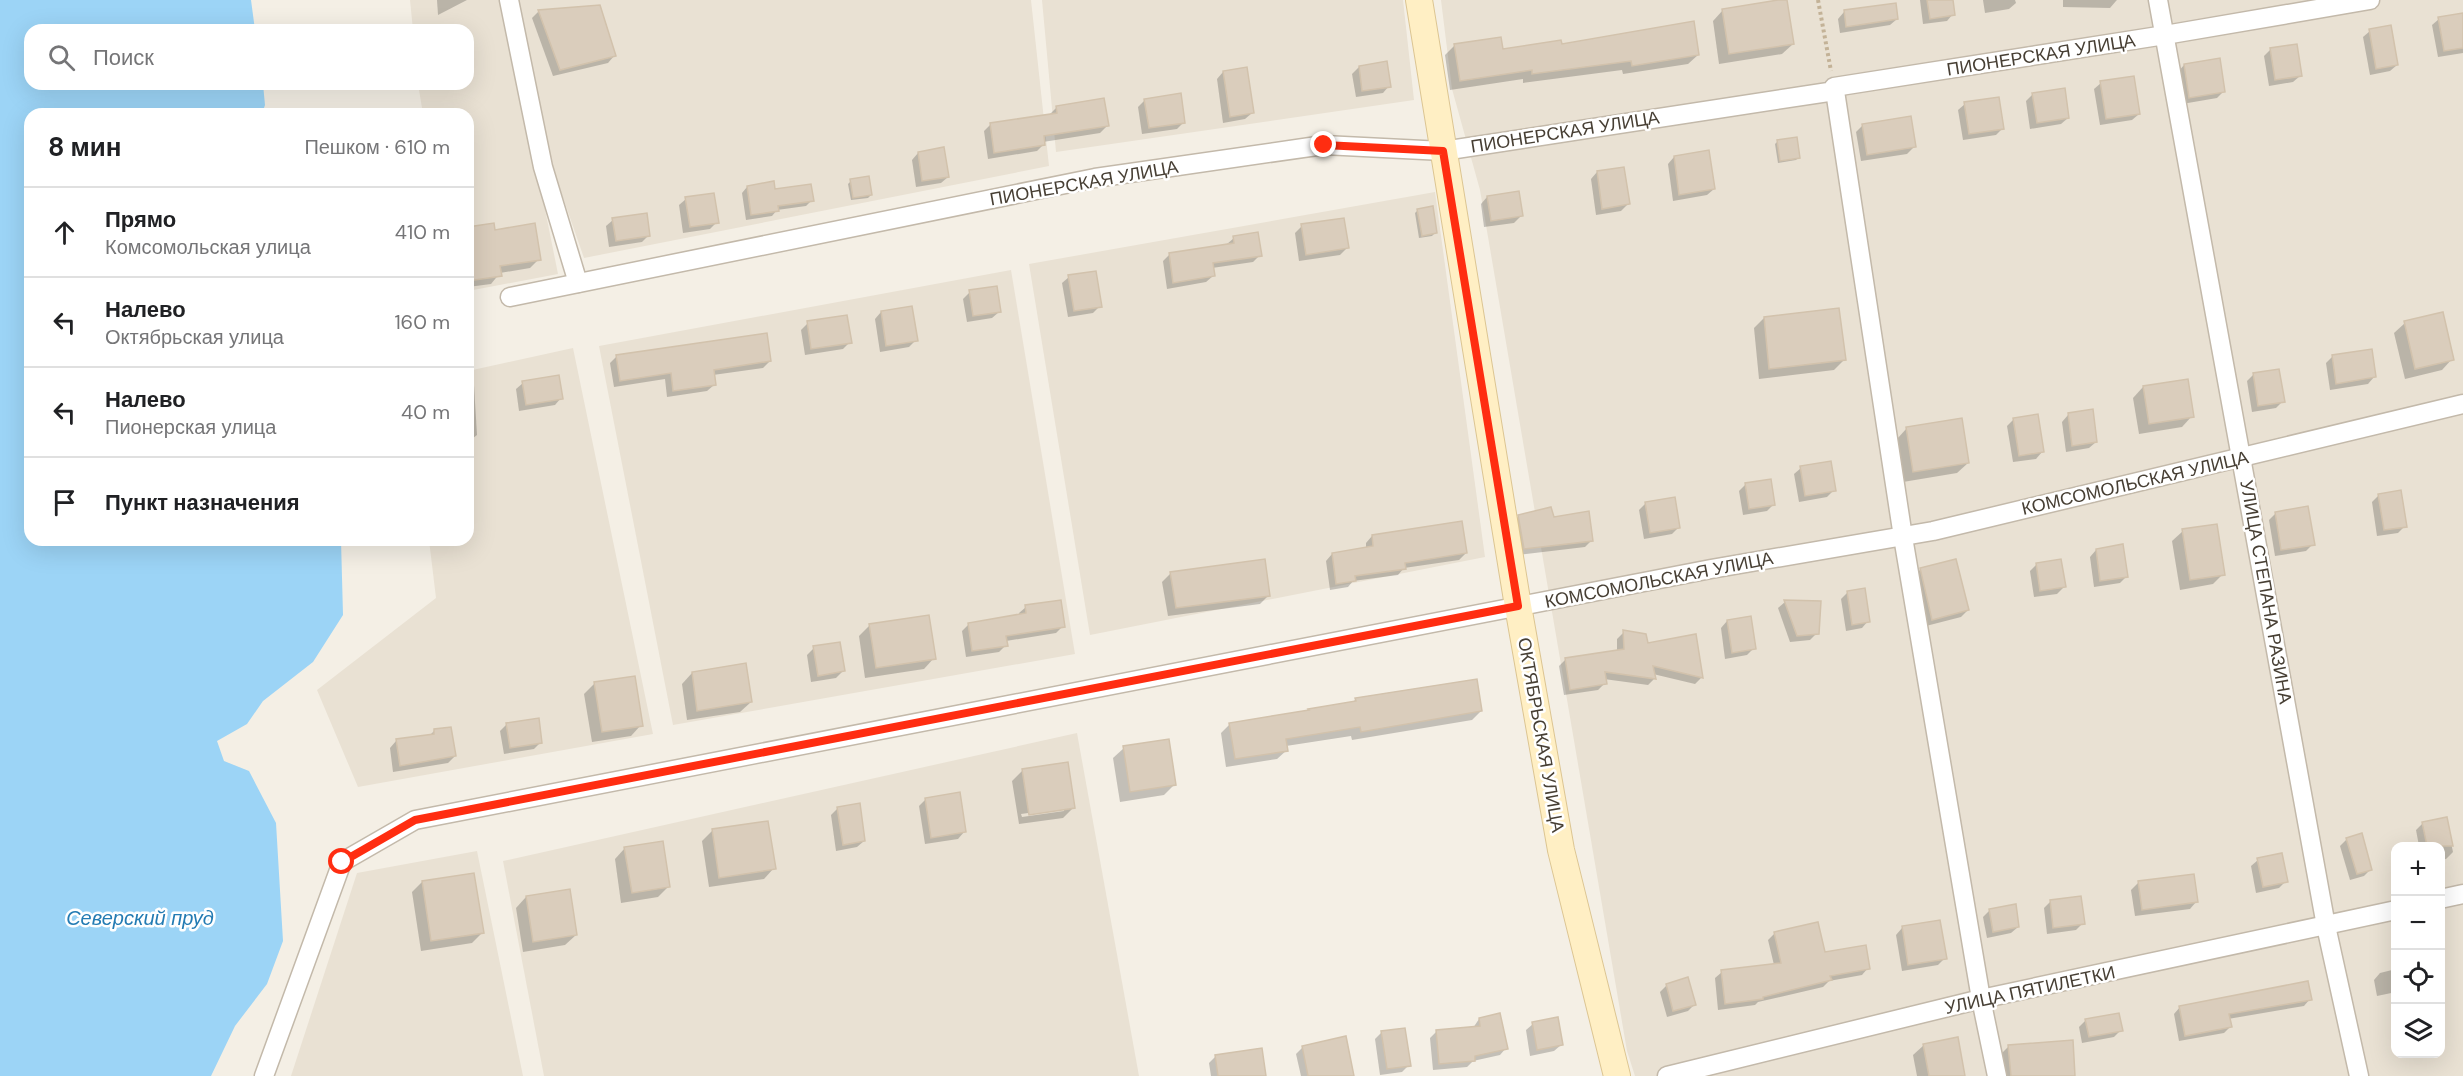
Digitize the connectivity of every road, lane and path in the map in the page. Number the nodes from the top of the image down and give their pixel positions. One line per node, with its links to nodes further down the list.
1 (509, 0): 9 (street)
2 (1419, 0): 8 (street, ОКТЯБРЬСКАЯ УЛИЦА)
3 (1818, 0): 7 (path)
4 (2158, 0): 6 (street, УЛИЦА СТЕПАНА РАЗИНА)
5 (2370, 0): 6 (street, ПИОНЕРСКАЯ УЛИЦА)
6 (2165, 35): 7 (street, ПИОНЕРСКАЯ УЛИЦА); 12 (street, УЛИЦА СТЕПАНА РАЗИНА)
7 (1835, 89): 8 (street, ПИОНЕРСКАЯ УЛИЦА); 13 (street)
8 (1443, 151): 9 (street, ПИОНЕРСКАЯ УЛИЦА); 14 (street, ОКТЯБРЬСКАЯ УЛИЦА)
9 (578, 283): 10 (street, ПИОНЕРСКАЯ УЛИЦА)
10 (510, 297)
11 (2463, 404): 12 (street, КОМСОМОЛЬСКАЯ УЛИЦА)
12 (2242, 457): 13 (street, КОМСОМОЛЬСКАЯ УЛИЦА); 18 (street, УЛИЦА СТЕПАНА РАЗИНА)
13 (1903, 537): 14 (street, КОМСОМОЛЬСКАЯ УЛИЦА); 19 (street)
14 (1518, 606): 20 (street, КОМСОМОЛЬСКАЯ УЛИЦА); 21 (street, ОКТЯБРЬСКАЯ УЛИЦА)
15 (2463, 894): 16 (street)
16 (2445, 898)
17 (2391, 911): 18 (street, УЛИЦА ПЯТИЛЕТКИ)
18 (2326, 926): 19 (street, УЛИЦА ПЯТИЛЕТКИ); 24 (street, УЛИЦА СТЕПАНА РАЗИНА)
19 (1981, 999): 22 (street, УЛИЦА ПЯТИЛЕТКИ); 23 (street)
20 (264, 1076)
21 (1617, 1076)
22 (1667, 1076)
23 (1997, 1076)
24 (2359, 1076)

